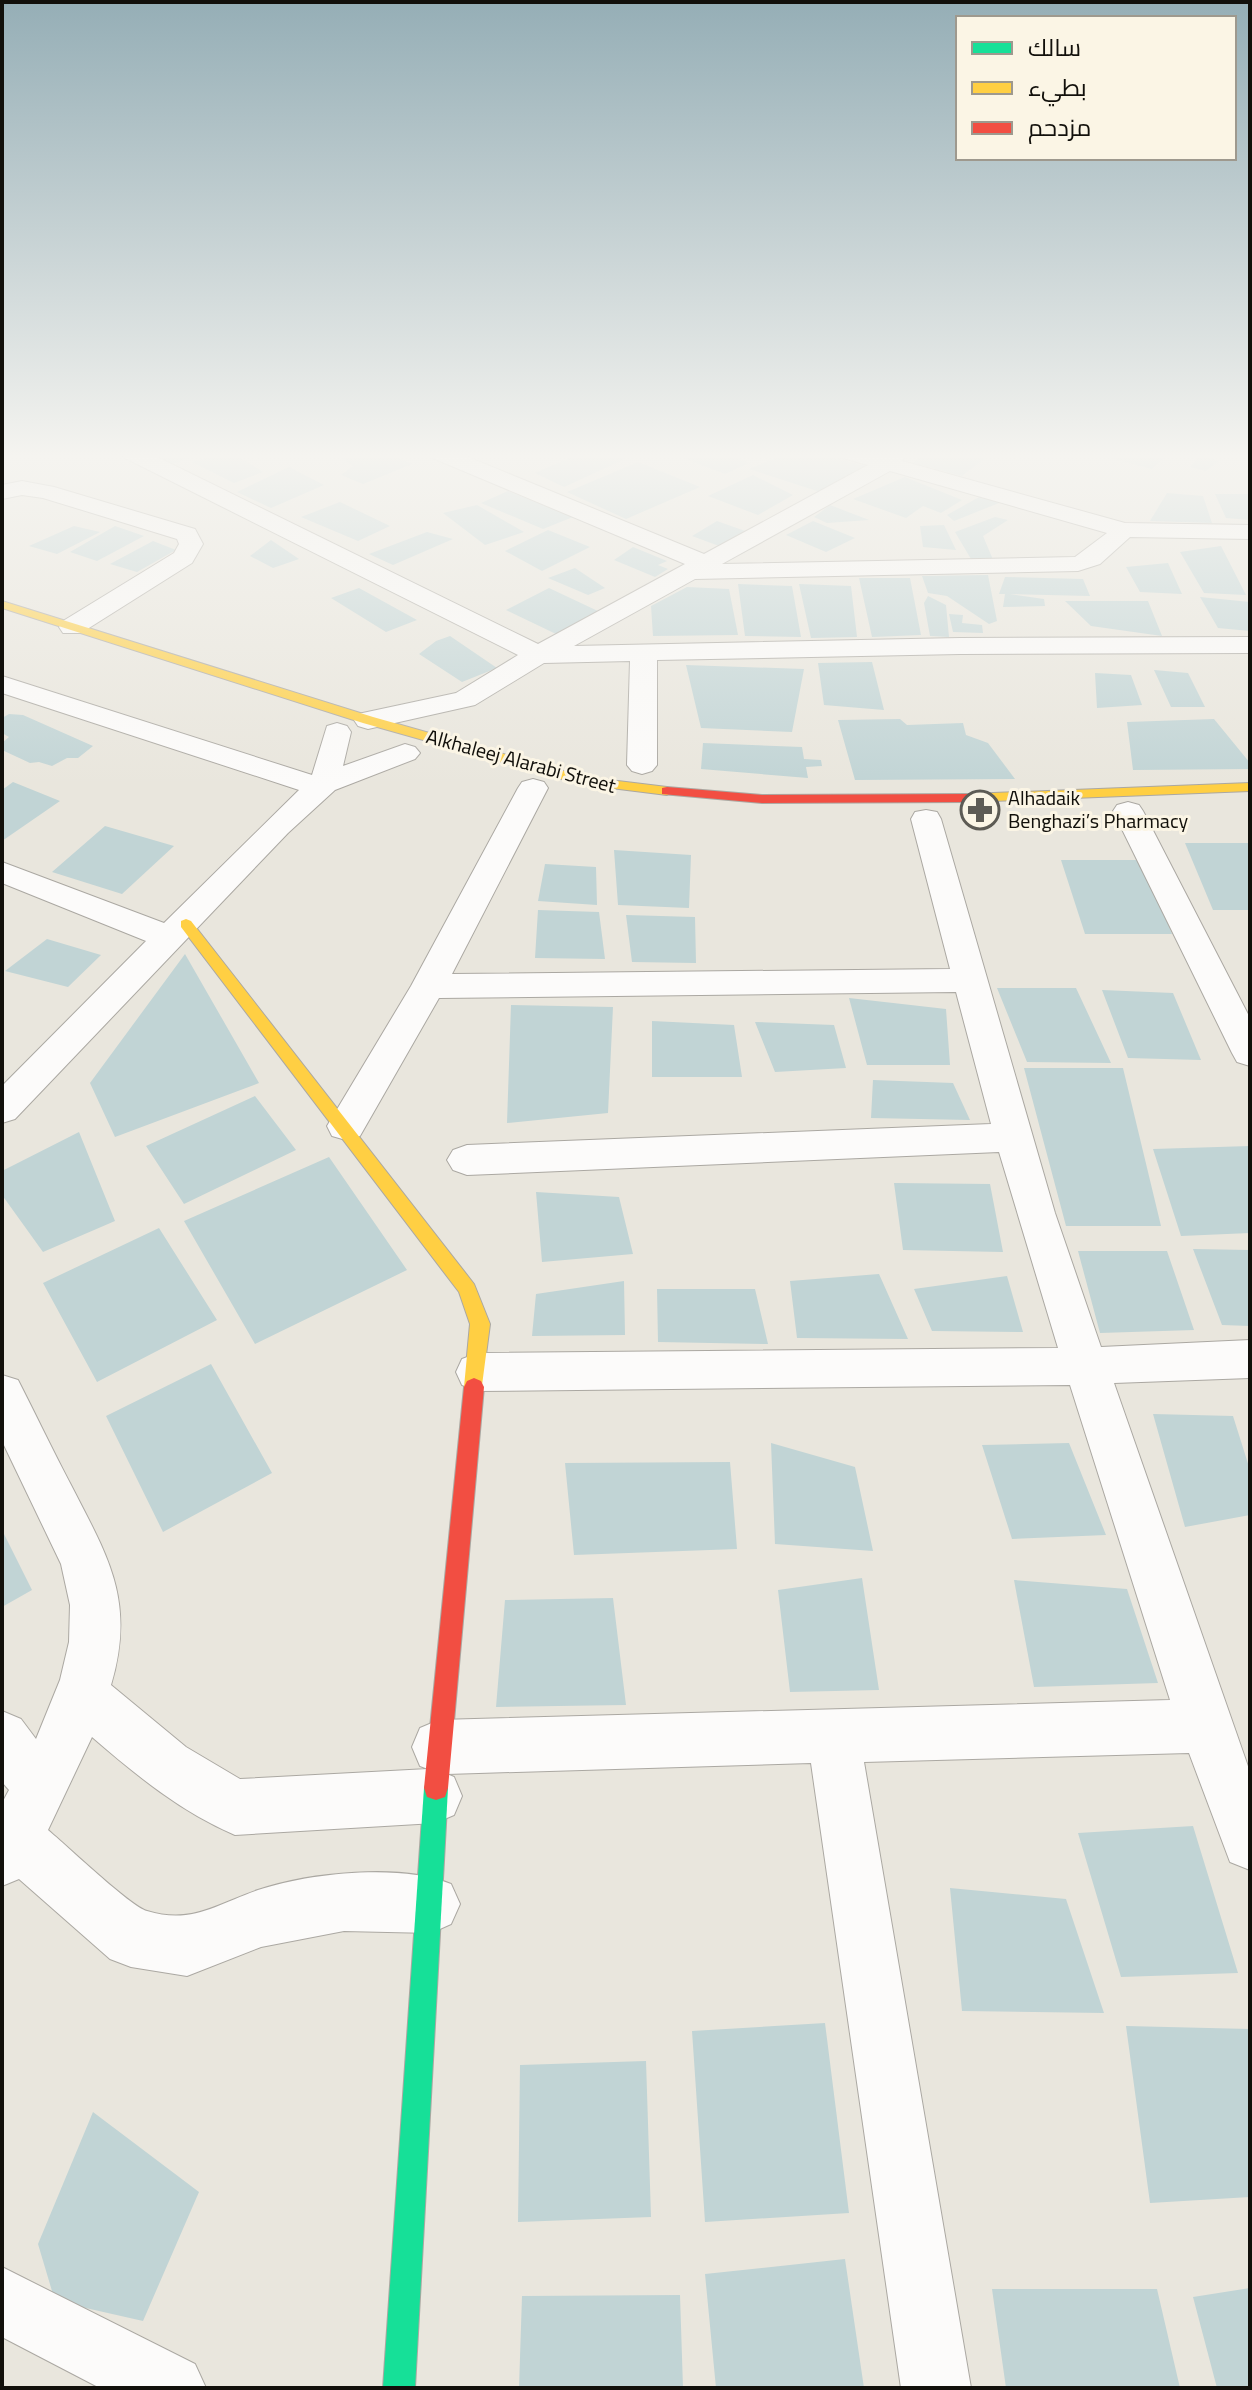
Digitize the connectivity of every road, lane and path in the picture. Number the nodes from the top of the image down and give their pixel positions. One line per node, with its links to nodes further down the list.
1 (174, 564): 8 (street)
2 (355, 564): 11 (street)
3 (688, 564): 6 (street)
4 (706, 564): 6 (street)
5 (1079, 564): 6 (street)
6 (698, 568): 11 (street)
7 (2, 604): 8 (main road, Alkhaleej Alarabi Street)
8 (72, 627): 14 (main road, Alkhaleej Alarabi Street)
9 (1250, 645): 10 (street)
10 (644, 651): 11 (street); 15 (street)
11 (538, 655): 13 (street)
12 (2, 684): 16 (street)
13 (465, 699): 14 (street); 14 (street)
14 (378, 738): 16 (street); 16 (street); 17 (main road, Alkhaleej Alarabi Street)
15 (642, 765)
16 (322, 785): 23 (street)
17 (1250, 787)
18 (541, 789): 19 (main road, Alkhaleej Alarabi Street); 25 (street)
19 (601, 802)
20 (1129, 811): 26 (street)
21 (925, 819): 24 (street)
22 (2, 872): 23 (street)
23 (178, 931): 27 (street); 28 (main road)
24 (970, 980): 25 (street); 29 (street)
25 (428, 986): 28 (street)
26 (1249, 1048)
27 (2, 1109)
28 (346, 1126): 33 (main road)
29 (1012, 1137): 30 (street); 32 (street)
30 (467, 1160)
31 (1250, 1359): 32 (street)
32 (1086, 1366): 33 (street); 36 (street)
33 (478, 1372): 39 (main road)
34 (2, 1394): 35 (street)
35 (82, 1695): 39 (street); 40 (street)
36 (1205, 1726): 37 (street); 41 (street)
37 (833, 1734): 39 (street); 47 (street)
38 (2, 1738): 40 (street)
39 (437, 1771): 43 (main road)
40 (40, 1787): 42 (street)
41 (1250, 1842)
42 (8, 1848): 43 (street)
43 (431, 1904): 46 (main road)
44 (2, 2301): 45 (street)
45 (171, 2388)
46 (399, 2388)
47 (936, 2388)

